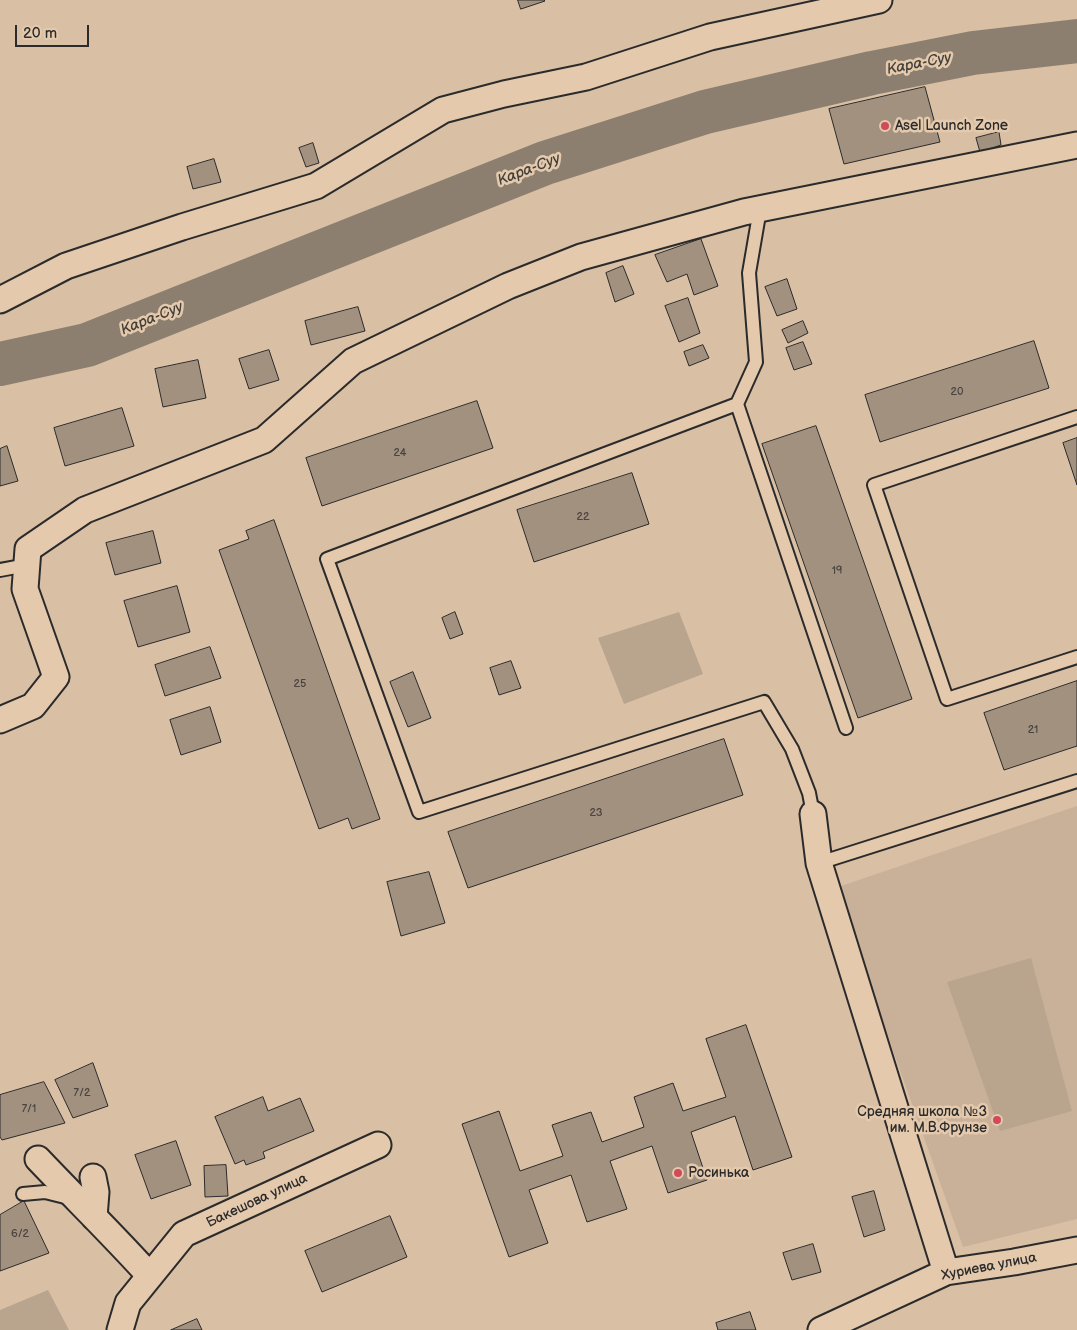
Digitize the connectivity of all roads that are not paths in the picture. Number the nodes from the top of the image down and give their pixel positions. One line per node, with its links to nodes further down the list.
1 (879, 0): 4 (street)
2 (1077, 145): 3 (street)
3 (760, 208): 5 (lane); 7 (street)
4 (0, 300)
5 (737, 404): 11 (lane); 13 (lane)
6 (1077, 417): 9 (lane)
7 (27, 565): 8 (lane); 10 (street)
8 (0, 570)
9 (1077, 657)
10 (0, 720)
11 (846, 728)
12 (1077, 781): 14 (lane)
13 (813, 814): 14 (street)
14 (819, 862): 21 (street)
15 (378, 1145): 22 (street, Бакешова улица)
16 (38, 1158): 19 (street)
17 (93, 1177): 19 (street)
18 (23, 1194): 19 (lane)
19 (85, 1208): 22 (street)
20 (1077, 1250): 21 (street, Хуриева улица)
21 (946, 1272): 24 (street, Хуриева улица)
22 (150, 1276): 23 (street, Бакешова улица)
23 (120, 1330)
24 (821, 1330)

